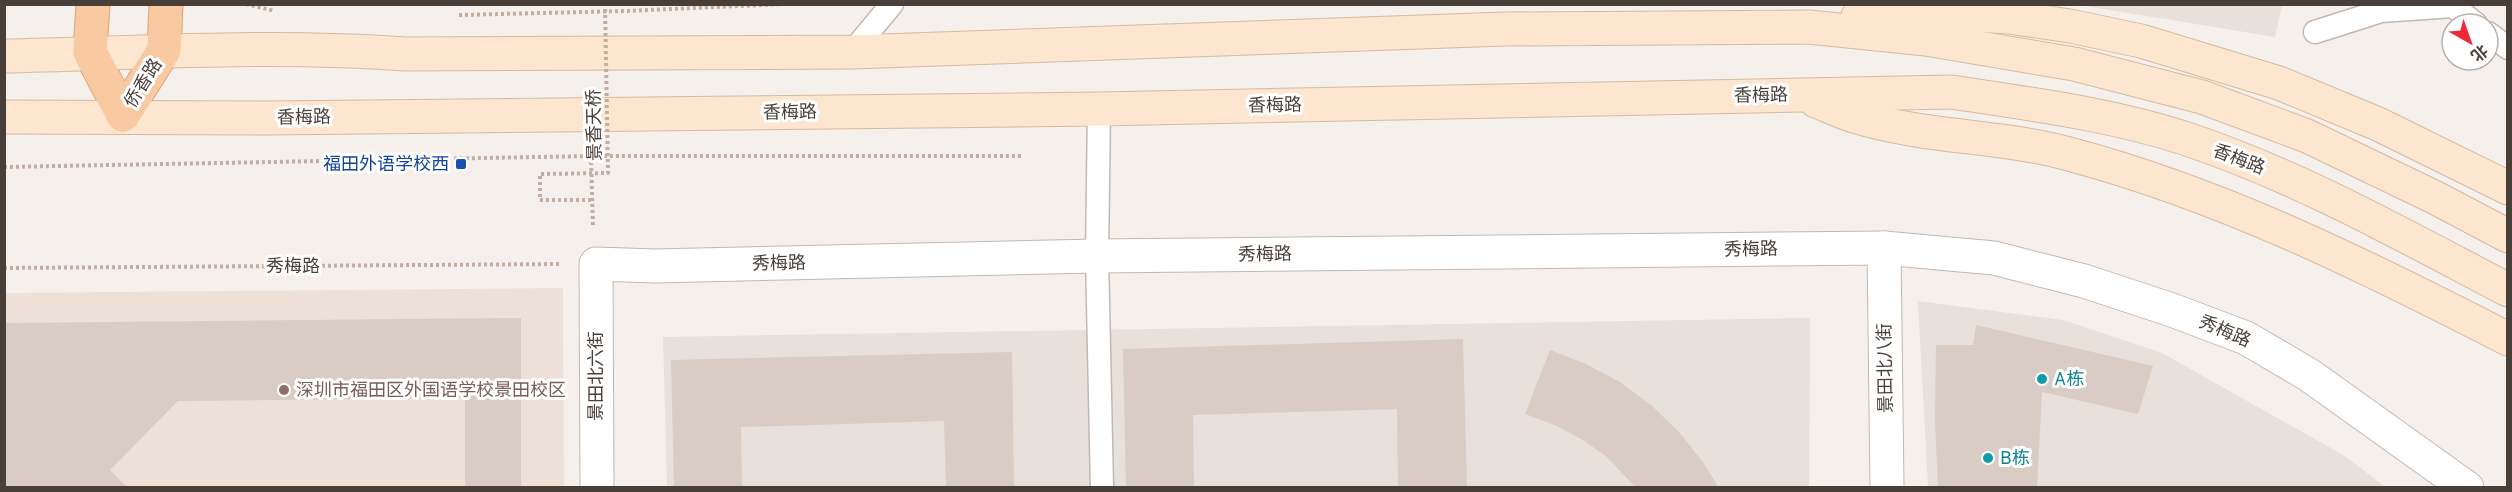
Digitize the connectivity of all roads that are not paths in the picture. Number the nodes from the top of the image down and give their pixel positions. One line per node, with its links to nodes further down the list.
1 (93, 4): 8 (main road)
2 (166, 4): 7 (main road, 侨香路)
3 (892, 4): 9 (lane)
4 (2461, 12): 6 (lane)
5 (1809, 27): 9 (main road); 15 (main road); 16 (main road)
6 (2315, 32)
7 (164, 50): 8 (main road); 9 (main road); 13 (main road, 侨香路)
8 (90, 52): 10 (main road); 13 (main road, 侨香路)
9 (852, 52)
10 (4, 56)
11 (1798, 94): 12 (main road, 香梅路); 20 (main road, 香梅路); 21 (main road)
12 (1099, 109): 13 (main road, 香梅路); 18 (lane)
13 (123, 115): 14 (main road, 香梅路)
14 (4, 117)
15 (2508, 188)
16 (2508, 236)
17 (1884, 248): 18 (street, 秀梅路); 24 (street, 景田北八街); 25 (street, 秀梅路)
18 (1097, 256): 19 (street, 秀梅路); 23 (lane)
19 (596, 264): 22 (street, 景田北六街)
20 (2508, 290)
21 (2508, 339)
22 (597, 488)
23 (1102, 488)
24 (1887, 488)
25 (2467, 488)

